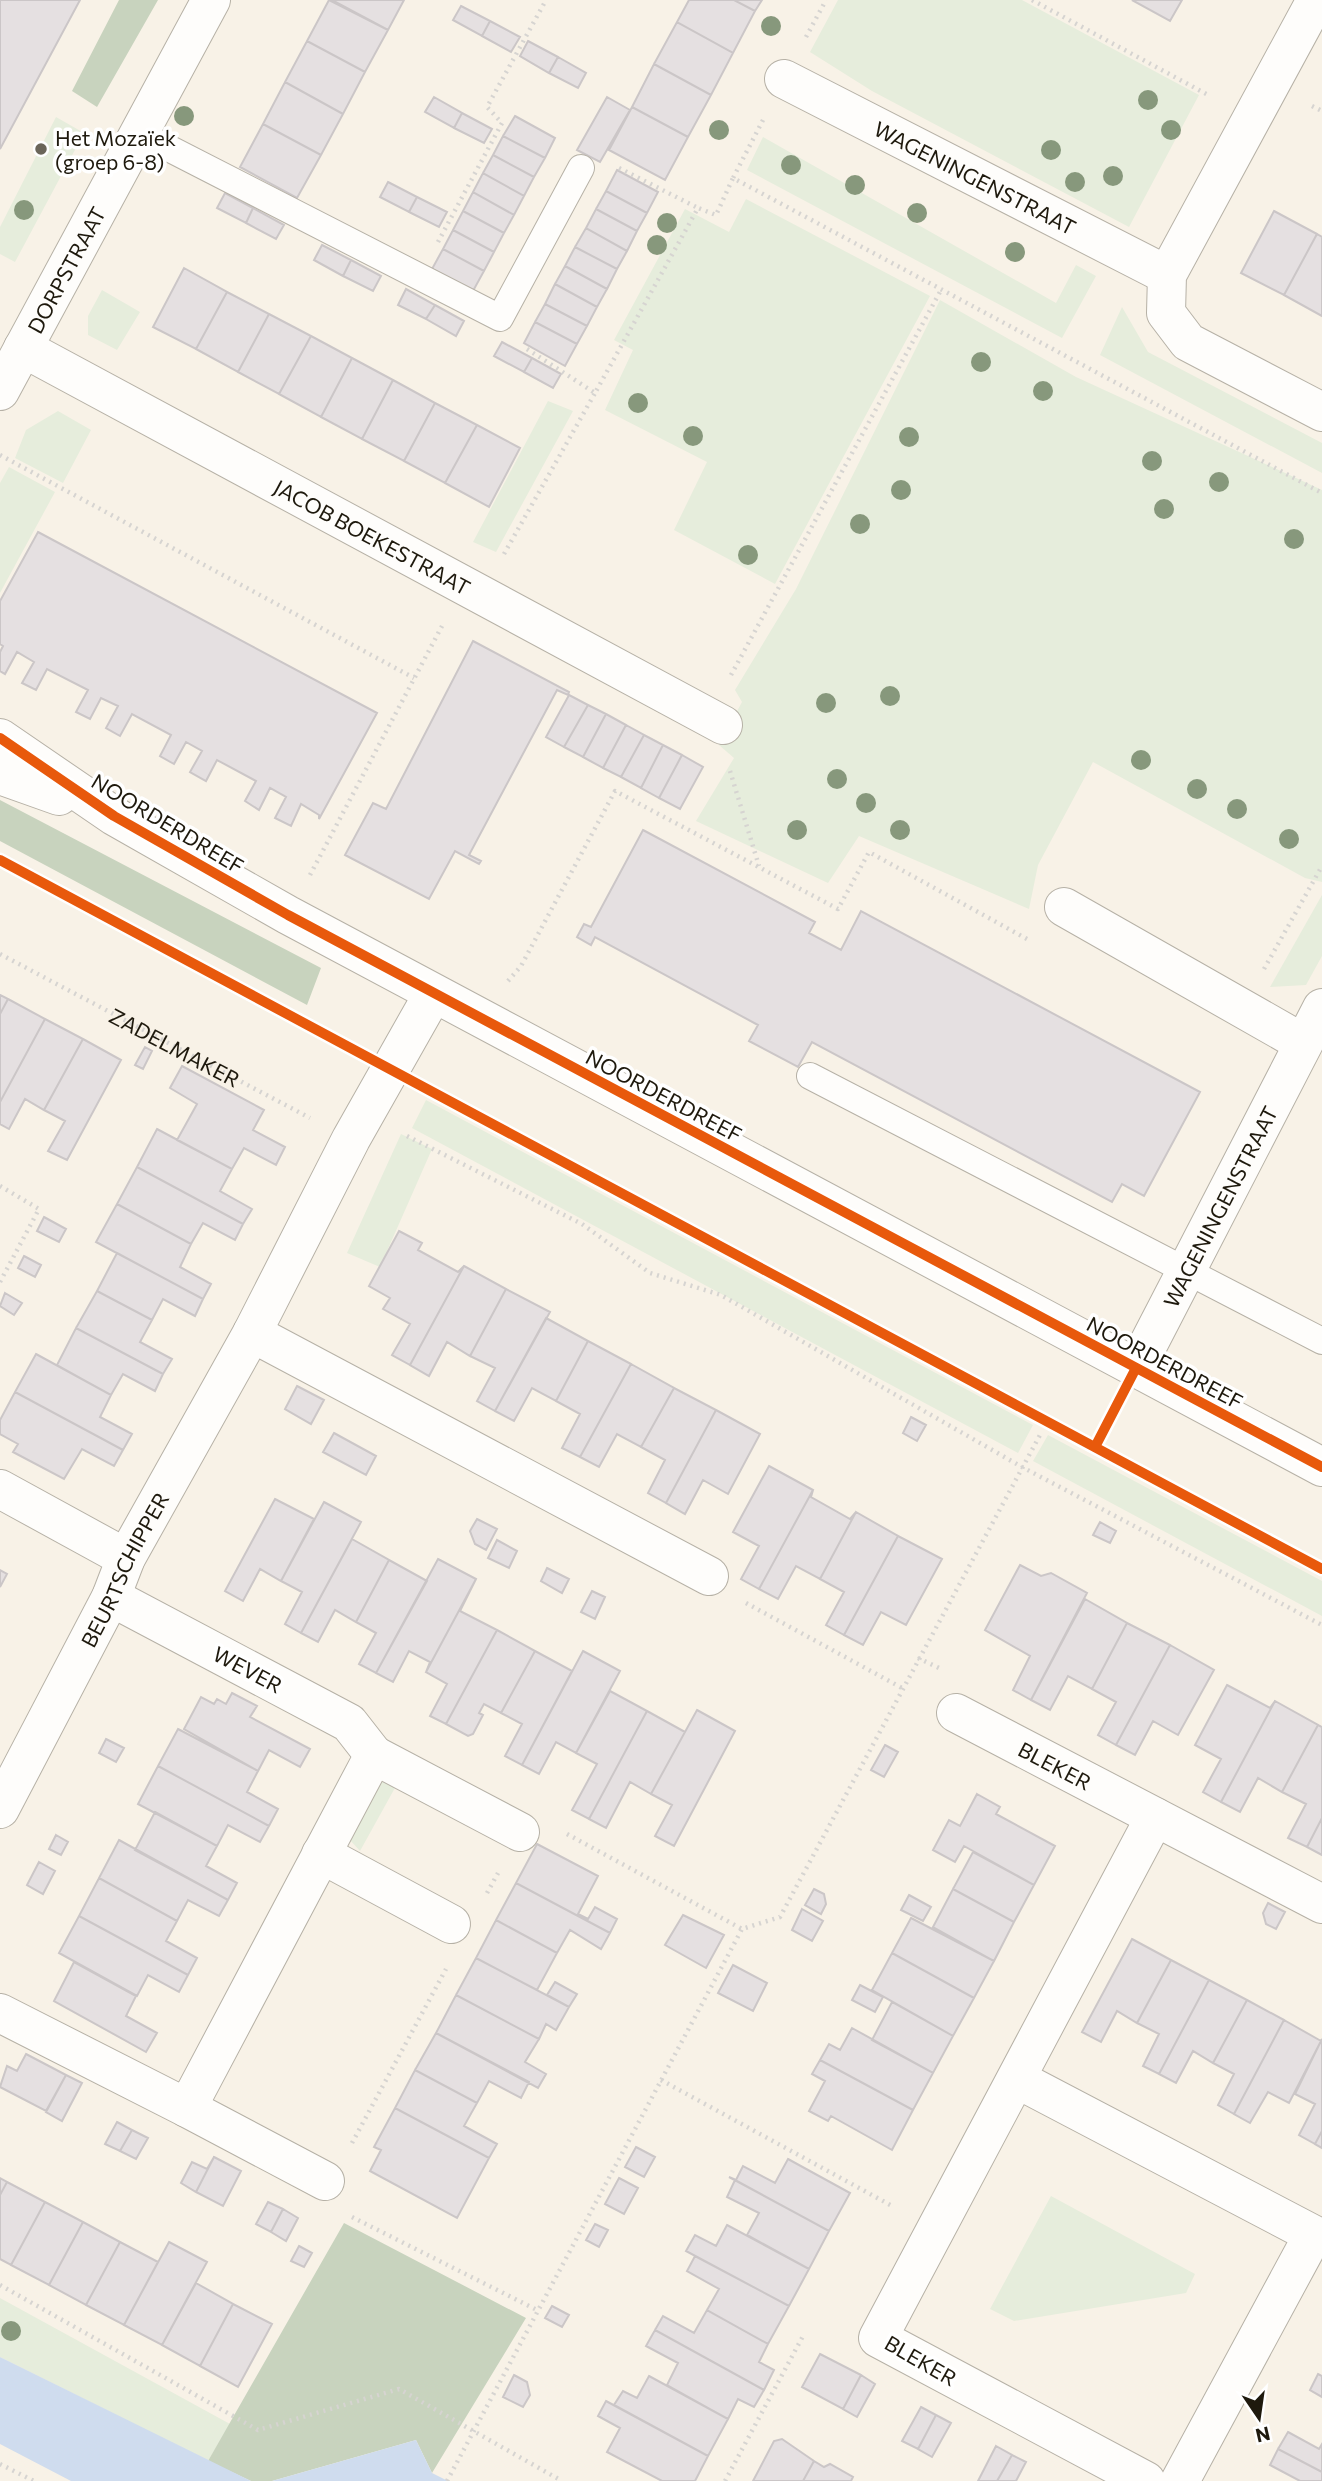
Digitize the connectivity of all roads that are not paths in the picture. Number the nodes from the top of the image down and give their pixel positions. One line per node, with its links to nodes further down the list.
1 (211, 0): 4 (street, DORPSTRAAT)
2 (1316, 0): 6 (street)
3 (784, 79): 6 (street, WAGENINGENSTRAAT)
4 (139, 133): 5 (lane); 7 (street, DORPSTRAAT)
5 (581, 168)
6 (1167, 275): 9 (street)
7 (23, 348): 8 (street, DORPSTRAAT); 10 (street, JACOB BOEKESTRAAT)
8 (0, 391)
9 (1322, 412)
10 (715, 721)
11 (0, 738): 13 (street, NOORDERDREEF)
12 (0, 775): 13 (street, NOORDERDREEF)
13 (114, 816): 15 (street, NOORDERDREEF)
14 (1064, 907): 17 (street)
15 (433, 994): 20 (street, BEURTSCHIPPER); 22 (street, NOORDERDREEF)
16 (1322, 1008): 17 (street, WAGENINGENSTRAAT)
17 (1303, 1043): 19 (street, WAGENINGENSTRAAT)
18 (810, 1076): 19 (lane)
19 (1185, 1271): 21 (lane); 22 (street, WAGENINGENSTRAAT)
20 (252, 1333): 25 (street, BEURTSCHIPPER); 26 (street)
21 (1322, 1341)
22 (1136, 1368): 23 (street, NOORDERDREEF)
23 (1322, 1467)
24 (0, 1489): 25 (street)
25 (126, 1558): 27 (street, BEURTSCHIPPER)
26 (709, 1576)
27 (111, 1597): 29 (street, WEVER); 30 (street, BEURTSCHIPPER)
28 (956, 1713): 31 (street, BLEKER)
29 (374, 1755): 32 (street, WEVER); 33 (street)
30 (0, 1809)
31 (1155, 1817): 34 (street, BLEKER); 37 (street, BLEKER)
32 (520, 1832)
33 (321, 1854): 35 (street); 38 (street)
34 (1322, 1904)
35 (452, 1940)
36 (0, 2013): 38 (street)
37 (1017, 2079): 40 (street); 41 (street, BLEKER)
38 (187, 2108): 39 (street)
39 (328, 2182)
40 (1317, 2237): 42 (street)
41 (1146, 2481)
42 (1180, 2481)

